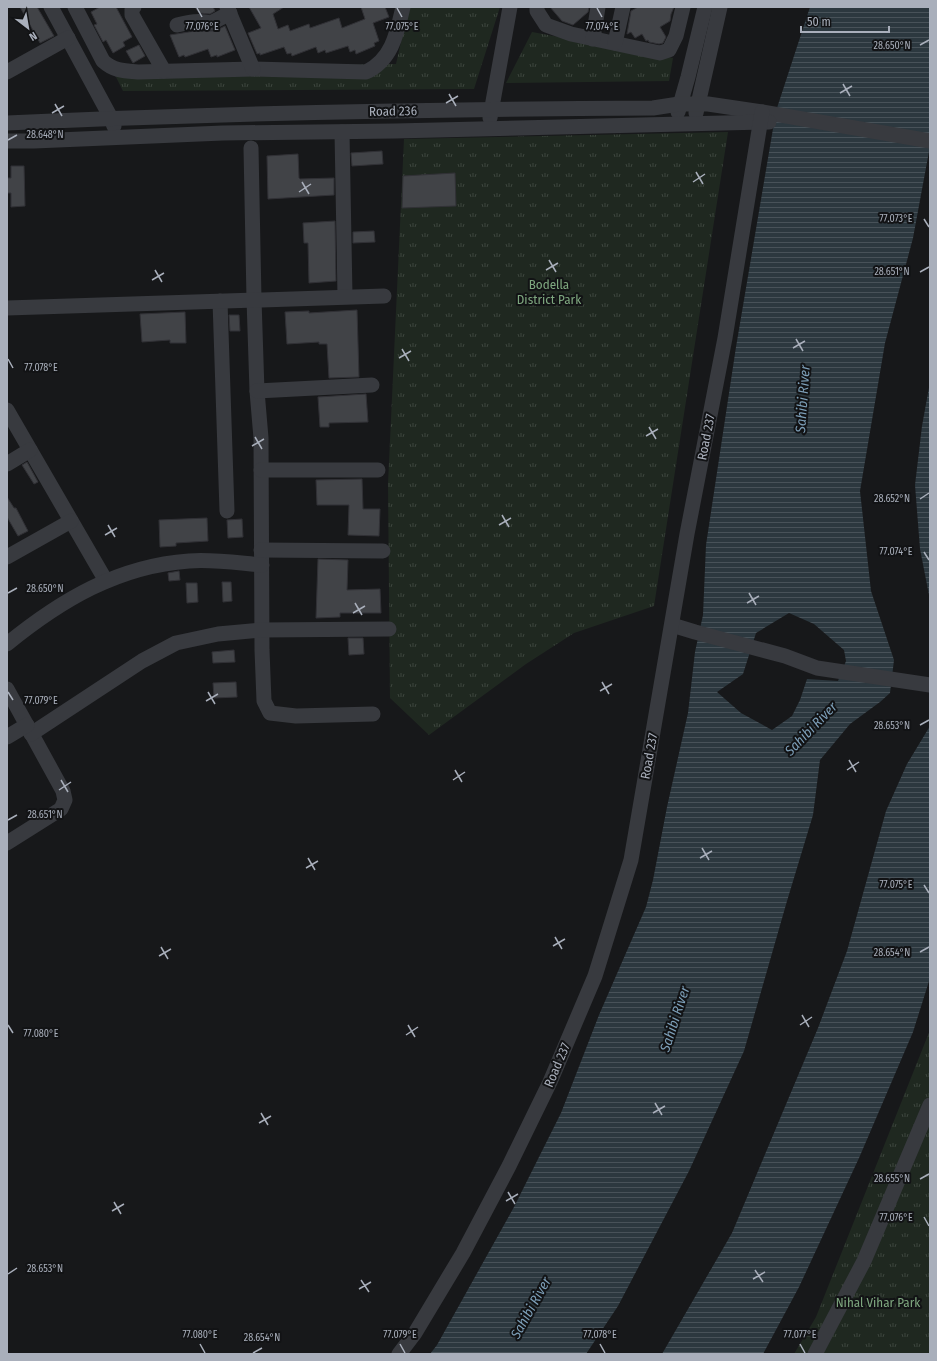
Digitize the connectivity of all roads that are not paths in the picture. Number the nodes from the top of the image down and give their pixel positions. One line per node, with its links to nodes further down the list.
1 (51, 7): 14 (street)
2 (75, 7): 17 (street)
3 (134, 7): 19 (street)
4 (403, 7): 18 (street)
5 (510, 7): 24 (street)
6 (538, 7): 15 (street)
7 (598, 7): 15 (street)
8 (624, 7): 16 (street)
9 (683, 7): 16 (street)
10 (705, 7): 23 (street)
11 (720, 7): 22 (street)
12 (229, 10): 13 (street); 18 (street)
13 (177, 25)
14 (68, 38): 20 (street); 21 (street)
15 (594, 39): 16 (street)
16 (615, 43)
17 (109, 67): 19 (street); 21 (street)
18 (253, 69): 19 (street)
19 (164, 71)
20 (7, 72)
21 (90, 78): 26 (street)
22 (698, 103): 23 (street, Road 236); 25 (street, Road 236); 28 (street)
23 (680, 104): 24 (street, Road 236); 29 (street)
24 (492, 108): 26 (street, Road 236); 30 (street)
25 (765, 117): 28 (street); 34 (street); 36 (street); 55 (street, Road 237)
26 (111, 118): 27 (street, Road 236); 32 (street)
27 (7, 123)
28 (694, 123): 29 (street)
29 (675, 125): 30 (street)
30 (487, 129): 31 (street)
31 (342, 132): 32 (street); 37 (street)
32 (118, 138): 33 (street)
33 (7, 141)
34 (930, 141)
35 (251, 148): 39 (street)
36 (930, 150)
37 (345, 296): 38 (street); 39 (street)
38 (384, 296)
39 (254, 299): 40 (street); 43 (street)
40 (220, 301): 41 (street); 49 (street)
41 (7, 308)
42 (372, 385): 43 (street)
43 (257, 390): 47 (street)
44 (7, 410): 45 (street)
45 (30, 450): 46 (street); 50 (street)
46 (7, 464)
47 (261, 470): 48 (street); 53 (street)
48 (378, 470)
49 (227, 511)
50 (71, 521): 52 (street); 54 (street)
51 (383, 551): 53 (street)
52 (7, 557)
53 (261, 557): 54 (street); 57 (street)
54 (106, 581): 58 (street)
55 (672, 625): 59 (street); 66 (street, Road 237)
56 (389, 629): 57 (street)
57 (261, 630): 61 (street); 62 (street)
58 (7, 644)
59 (930, 685)
60 (7, 689): 62 (street)
61 (372, 714)
62 (29, 730): 63 (street); 64 (street)
63 (7, 737)
64 (7, 843)
65 (930, 1105): 67 (street)
66 (399, 1354)
67 (815, 1354)

